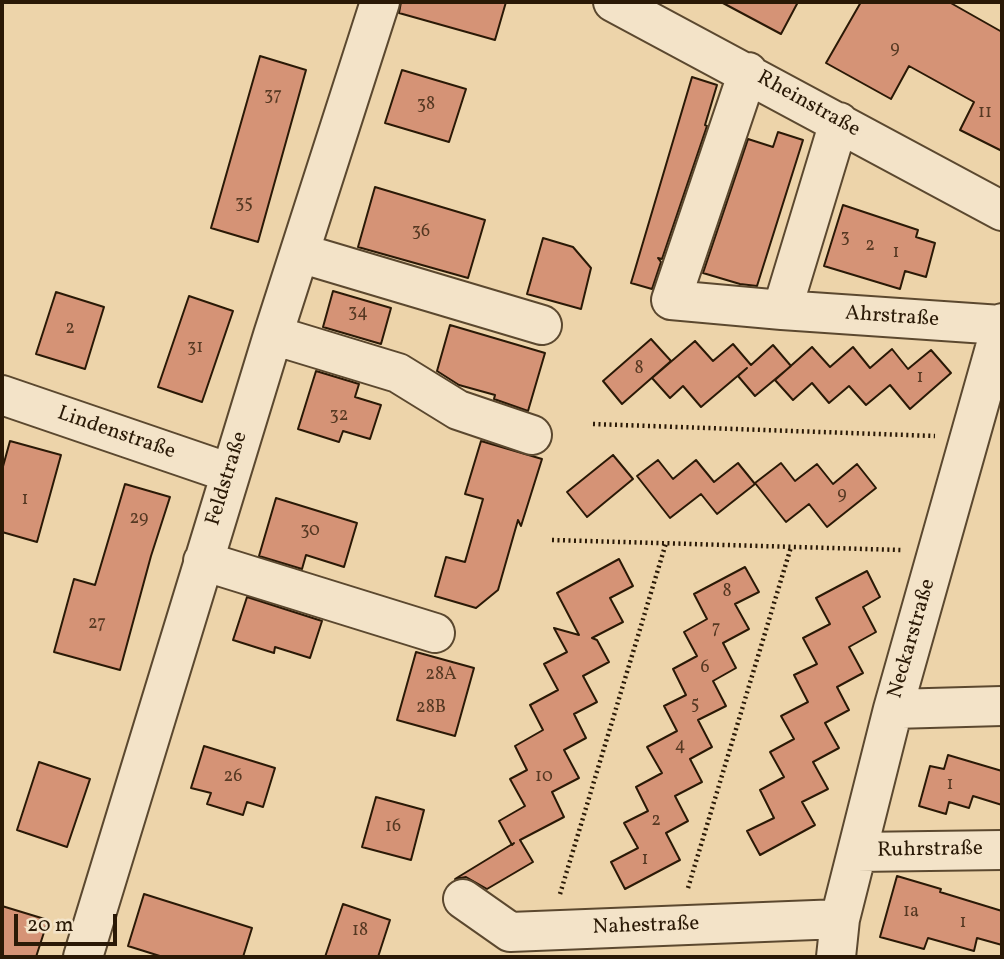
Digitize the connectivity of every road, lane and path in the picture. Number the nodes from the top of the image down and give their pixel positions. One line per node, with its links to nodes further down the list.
1 (380, 2): 6 (street, Feldstraße)
2 (613, 2): 3 (street, Rheinstraße)
3 (748, 72): 4 (street, Rheinstraße); 7 (street, Ahrstraße)
4 (839, 122): 5 (street, Rheinstraße); 7 (street)
5 (1002, 211)
6 (300, 253): 9 (street); 10 (street, Feldstraße)
7 (782, 310): 8 (street, Ahrstraße)
8 (1002, 324): 14 (street, Neckarstraße)
9 (541, 325)
10 (273, 335): 13 (street); 15 (street, Feldstraße)
11 (2, 395): 15 (street, Lindenstraße)
12 (593, 424): 14 (path)
13 (532, 435)
14 (970, 437): 19 (street, Neckarstraße)
15 (230, 473): 20 (street, Feldstraße)
16 (552, 540): 17 (path)
17 (666, 543): 18 (path); 29 (path)
18 (791, 547): 19 (path); 28 (path)
19 (937, 552): 23 (street, Neckarstraße)
20 (202, 561): 21 (street); 30 (street, Feldstraße)
21 (435, 634)
22 (1002, 706): 23 (street)
23 (894, 709): 25 (street, Neckarstraße)
24 (1002, 850): 25 (street, Ruhrstraße)
25 (858, 852): 27 (street, Neckarstraße)
26 (463, 899): 29 (street, Nahestraße)
27 (840, 919): 28 (street, Nahestraße); 31 (street, Neckarstraße)
28 (676, 926): 29 (street, Nahestraße)
29 (549, 931)
30 (83, 957)
31 (836, 957)

